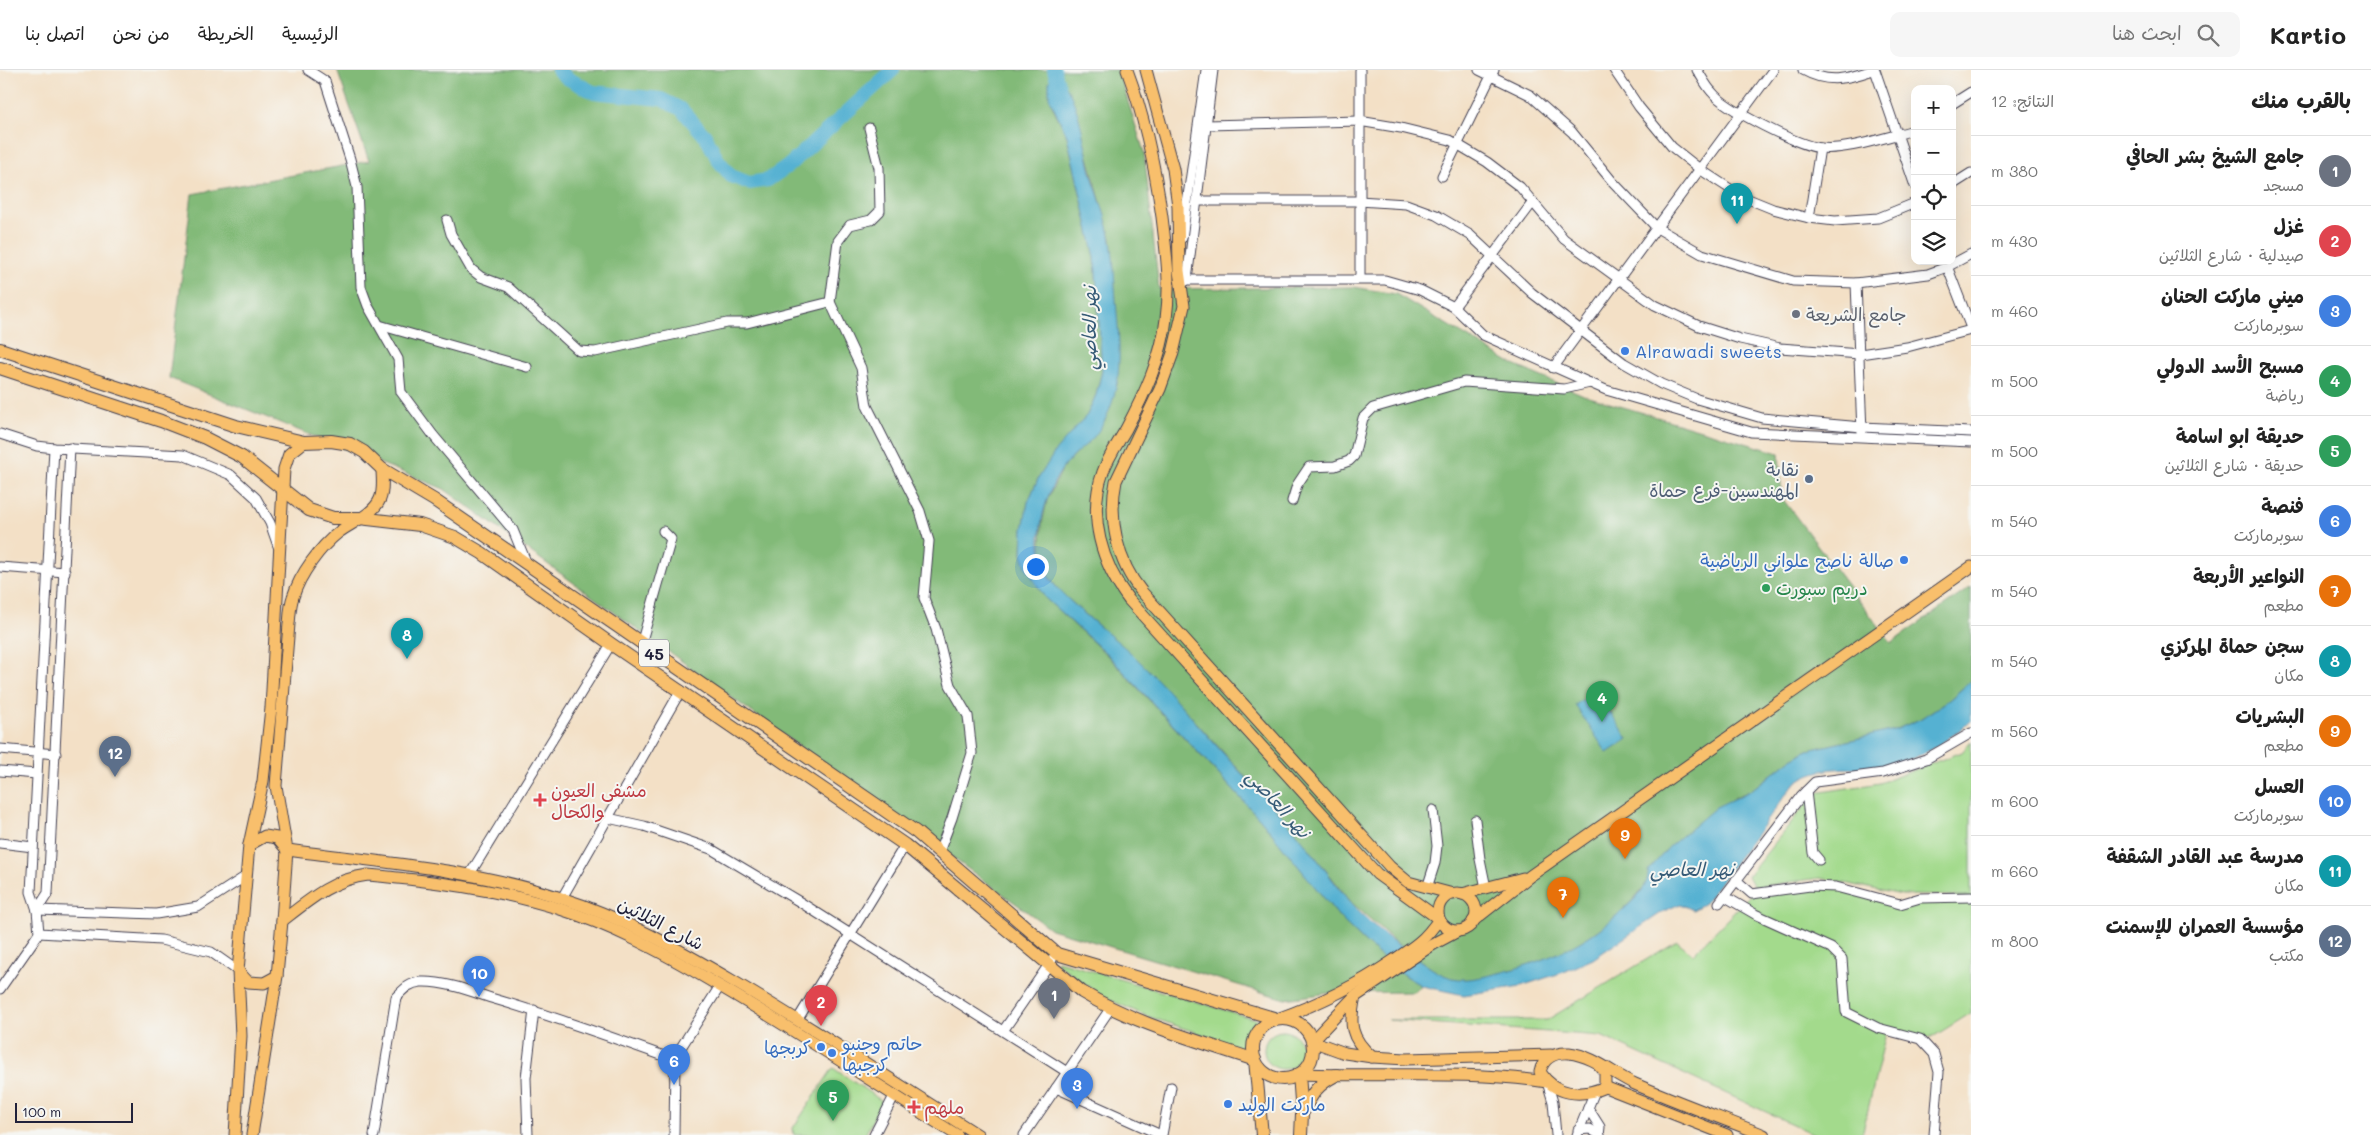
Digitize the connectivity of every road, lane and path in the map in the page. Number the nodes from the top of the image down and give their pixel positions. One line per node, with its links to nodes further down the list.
1 (308, 70): 51 (street)
2 (1127, 70): 38 (main road)
3 (1146, 70): 29 (main road)
4 (1206, 70): 30 (street)
5 (1213, 70): 18 (street)
6 (1360, 70): 17 (street)
7 (1479, 70): 13 (street)
8 (1614, 70): 24 (street)
9 (1697, 70): 16 (street)
10 (1773, 70): 16 (street)
11 (1803, 70): 12 (street)
12 (1874, 70): 21 (street)
13 (1492, 73): 22 (street); 36 (street)
14 (1971, 92): 15 (street)
15 (1956, 101)
16 (1740, 114): 23 (street); 24 (street)
17 (1359, 122): 18 (street); 22 (street); 31 (street)
18 (1207, 125): 30 (street)
19 (869, 128): 49 (street)
20 (1911, 131): 21 (street)
21 (1896, 134): 23 (street); 26 (street)
22 (1456, 144): 27 (street); 32 (street)
23 (1820, 148): 34 (street)
24 (1701, 170): 34 (street); 36 (street)
25 (1971, 173): 28 (street)
26 (1911, 175)
27 (1442, 176)
28 (1956, 182)
29 (1176, 192): 30 (main road); 37 (main road)
30 (1193, 198): 31 (street); 37 (street); 46 (street)
31 (1359, 201): 40 (street); 45 (street)
32 (1533, 202): 40 (street); 44 (street)
33 (1911, 205): 34 (street)
34 (1809, 218)
35 (447, 220): 49 (street)
36 (1658, 228): 44 (street); 47 (street)
37 (1178, 244): 38 (street); 46 (main road)
38 (1167, 250): 48 (main road)
39 (1971, 254): 41 (street)
40 (1492, 256): 50 (street); 53 (street)
41 (1956, 260)
42 (1944, 265): 47 (street)
43 (1946, 265): 52 (street)
44 (1619, 278): 53 (street); 55 (street)
45 (1360, 279): 46 (street); 50 (street)
46 (1184, 282): 48 (street); 104 (main road)
47 (1856, 283): 55 (street)
48 (1168, 284): 111 (main road)
49 (830, 302): 97 (street)
50 (1454, 307): 58 (street)
51 (380, 325): 56 (street); 74 (street)
52 (1971, 329): 55 (street)
53 (1581, 330): 58 (street); 60 (street)
54 (0, 349): 64 (highway, 45)
55 (1860, 354): 60 (street)
56 (527, 367)
57 (0, 368): 69 (highway, 45)
58 (1553, 368): 59 (street)
59 (1590, 383): 63 (street); 70 (street)
60 (1862, 427): 61 (street); 63 (street)
61 (1971, 432)
62 (0, 434): 66 (street)
63 (1862, 437): 65 (street)
64 (304, 442): 68 (highway, 45); 69 (main road)
65 (1971, 442)
66 (54, 448): 67 (street); 77 (street)
67 (70, 448): 73 (street); 78 (street)
68 (382, 469): 71 (main road); 74 (highway, 45)
69 (282, 488): 71 (highway, 45); 73 (main road)
70 (1292, 501)
71 (359, 518): 79 (highway, 45); 96 (main road)
72 (663, 531): 80 (street)
73 (279, 548): 93 (main road)
74 (527, 565): 80 (highway, 45)
75 (0, 567): 77 (street)
76 (1971, 567): 101 (main road)
77 (48, 571): 78 (street); 84 (street)
78 (65, 572): 85 (street)
79 (611, 644): 81 (highway, 45); 99 (street)
80 (641, 644): 97 (highway, 45)
81 (681, 690): 90 (street); 94 (highway, 45)
82 (1971, 733): 88 (street)
83 (0, 749): 84 (street)
84 (38, 752): 85 (street); 87 (street)
85 (56, 754): 110 (street)
86 (0, 771): 87 (street)
87 (37, 774): 95 (street)
88 (1806, 791): 98 (street); 102 (street)
89 (1433, 810): 104 (street)
90 (608, 818): 109 (street); 116 (street)
91 (1476, 820): 105 (street)
92 (0, 843): 95 (street)
93 (249, 845): 96 (main road); 100 (main road)
94 (905, 845): 116 (street); 120 (highway, 45)
95 (33, 847): 110 (street)
96 (287, 850): 99 (main road, شارع الثلاثين); 112 (main road)
97 (940, 852): 119 (highway, 45)
98 (1820, 860)
99 (470, 874): 103 (main road, شارع الثلاثين)
100 (246, 876): 110 (street); 121 (main road)
101 (1530, 876): 105 (main road); 113 (main road)
102 (1736, 880): 108 (street); 165 (street)
103 (509, 882): 107 (main road); 109 (main road, شارع الثلاثين)
104 (1427, 888): 106 (main road)
105 (1486, 888): 106 (main road)
106 (1457, 894): 111 (main road); 113 (main road)
107 (506, 895): 112 (main road); 118 (main road)
108 (1971, 897)
109 (562, 898): 118 (main road, شارع الثلاثين)
110 (37, 910): 115 (street)
111 (1439, 920): 114 (main road); 117 (main road)
112 (282, 921): 122 (main road)
113 (1473, 921): 114 (main road)
114 (1458, 931): 117 (main road)
115 (39, 933): 121 (street); 125 (street)
116 (850, 933): 129 (street); 131 (street)
117 (1429, 942): 123 (main road)
118 (670, 951): 124 (main road); 129 (main road, شارع الثلاثين)
119 (1057, 954): 120 (street); 130 (highway, 45)
120 (1048, 964): 127 (highway, 45); 131 (street)
121 (238, 971): 122 (main road); 149 (main road)
122 (277, 976): 150 (main road)
123 (1376, 977): 126 (main road); 130 (main road)
124 (720, 986): 135 (street); 145 (main road)
125 (0, 989)
126 (1355, 996): 132 (main road); 134 (main road)
127 (1110, 1009): 136 (highway, 45); 138 (street)
128 (534, 1010): 135 (street); 151 (street); 152 (street)
129 (798, 1019): 156 (main road, شارع الثلاثين)
130 (1277, 1019): 132 (highway); 136 (highway)
131 (1003, 1030): 138 (street)
132 (1312, 1041): 134 (main road); 139 (highway)
133 (1551, 1056): 134 (main road); 137 (main road); 141 (main road)
134 (1372, 1057)
135 (675, 1060): 153 (street)
136 (1255, 1060): 139 (highway); 159 (highway)
137 (1598, 1064): 144 (main road); 164 (main road)
138 (1067, 1072): 143 (street)
139 (1299, 1074): 140 (main road); 147 (highway)
140 (1336, 1075): 141 (main road); 147 (highway)
141 (1547, 1082): 144 (main road); 161 (street)
142 (1172, 1087): 158 (street)
143 (1056, 1088): 157 (street); 158 (street)
144 (1600, 1089): 146 (street); 163 (main road)
145 (894, 1096): 154 (street); 155 (main road)
146 (1588, 1108): 148 (street); 162 (street)
147 (1302, 1114): 160 (highway)
148 (1577, 1132): 162 (street)
149 (235, 1135)
150 (252, 1135)
151 (374, 1135)
152 (528, 1135)
153 (674, 1135)
154 (874, 1135)
155 (957, 1135)
156 (978, 1135)
157 (1024, 1135)
158 (1162, 1135)
159 (1262, 1135)
160 (1301, 1135)
161 (1556, 1135)
162 (1599, 1135)
163 (1727, 1135)
164 (1764, 1135)
165 (1934, 1135)

